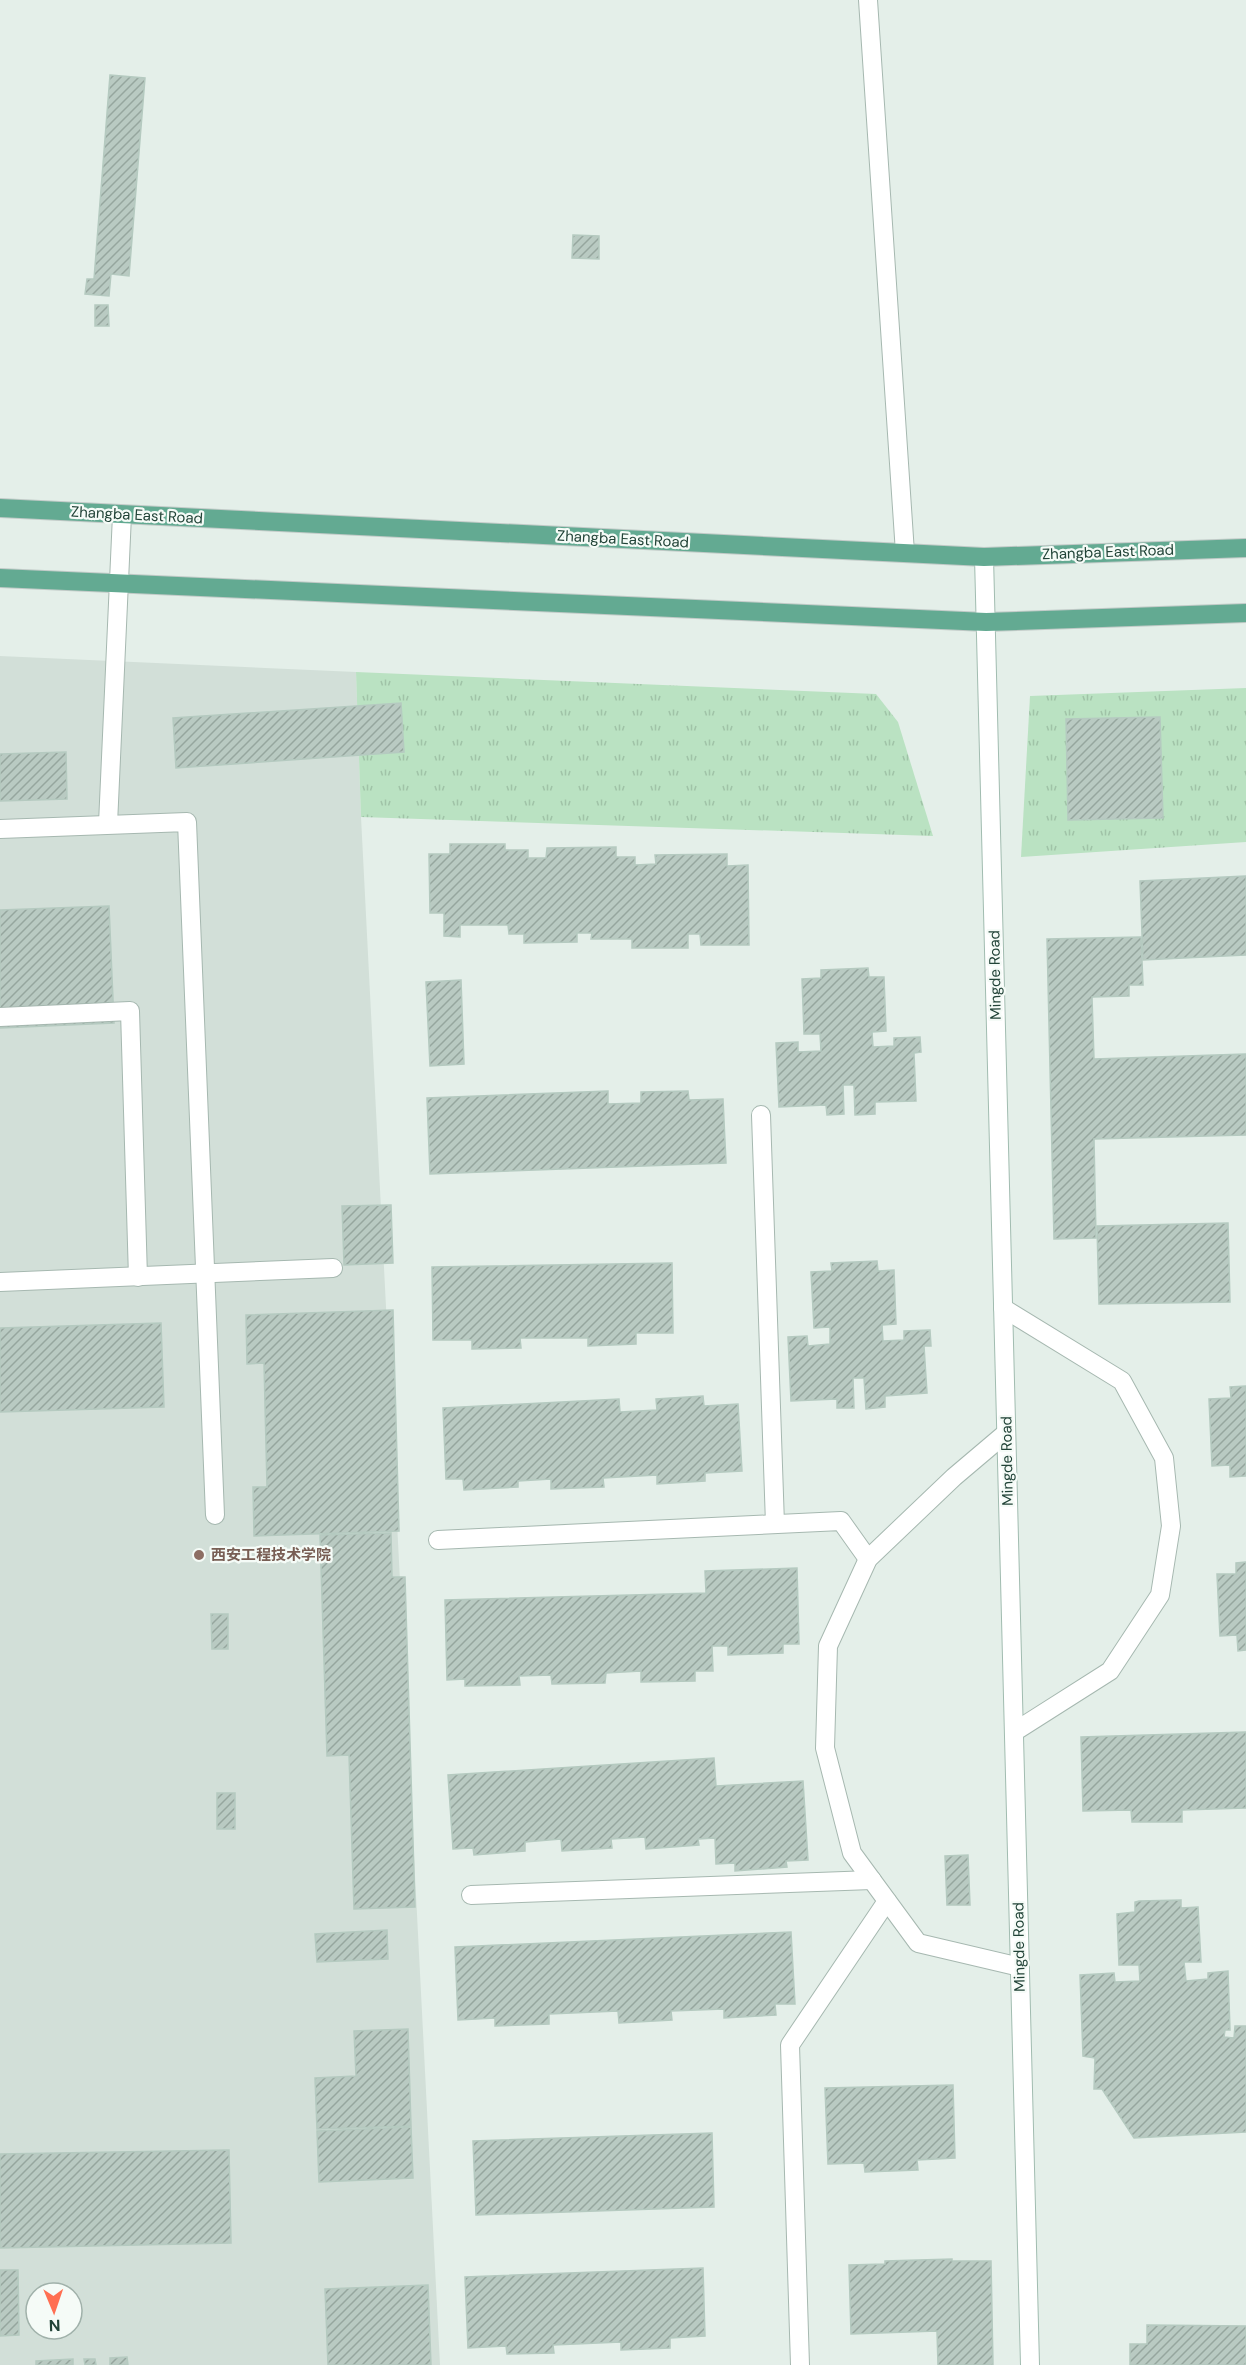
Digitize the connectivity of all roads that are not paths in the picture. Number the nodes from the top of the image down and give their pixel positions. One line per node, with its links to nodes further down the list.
1 (868, 0): 5 (street)
2 (0, 507): 3 (main road, Zhangba East Road)
3 (122, 515): 5 (main road, Zhangba East Road); 8 (street)
4 (1246, 548): 6 (main road, Zhangba East Road)
5 (905, 553): 6 (main road, Zhangba East Road)
6 (984, 557): 10 (street, Mingde Road)
7 (0, 578): 8 (main road)
8 (120, 582): 10 (main road); 11 (street)
9 (1246, 613): 10 (main road)
10 (986, 622): 19 (street, Mingde Road)
11 (108, 824): 12 (street); 16 (street)
12 (0, 829)
13 (0, 1017): 17 (street)
14 (761, 1115): 22 (street)
15 (333, 1268): 16 (street)
16 (205, 1274): 17 (street); 21 (street)
17 (138, 1277): 18 (street)
18 (0, 1282)
19 (1003, 1308): 20 (street, Mingde Road); 25 (street)
20 (1006, 1432): 24 (street); 25 (street, Mingde Road)
21 (215, 1515)
22 (775, 1524): 23 (street); 24 (street)
23 (438, 1540)
24 (868, 1559): 26 (street)
25 (1014, 1732): 29 (street, Mingde Road)
26 (872, 1880): 27 (street); 28 (street)
27 (471, 1895)
28 (887, 1901): 29 (street); 30 (street)
29 (1020, 1967): 31 (street, Mingde Road)
30 (800, 2365)
31 (1030, 2365)

